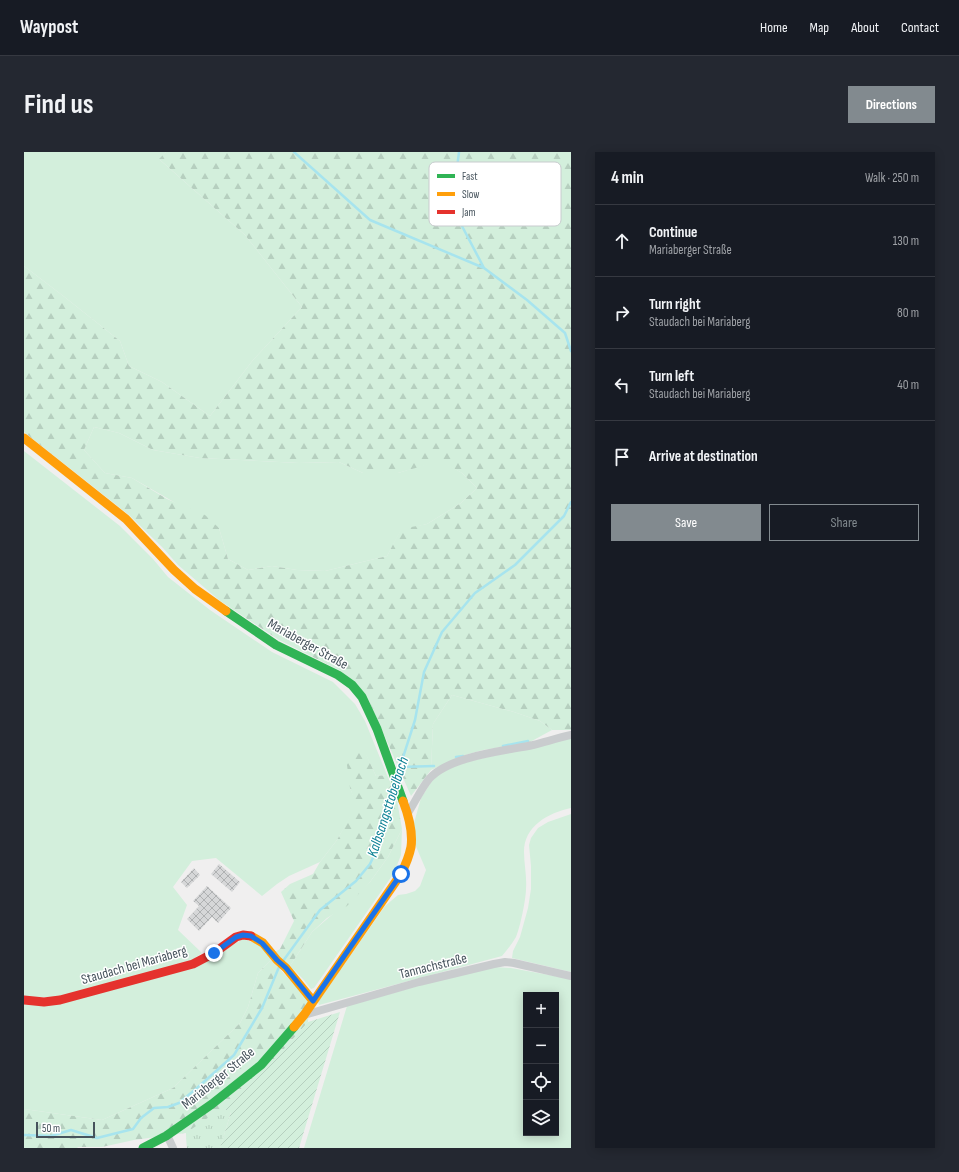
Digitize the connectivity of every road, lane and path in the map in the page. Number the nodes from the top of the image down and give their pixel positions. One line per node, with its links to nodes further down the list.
1 (24, 438): 3 (street, Mariaberger Straße)
2 (571, 735): 3 (street)
3 (408, 813): 6 (street, Mariaberger Straße)
4 (571, 976): 7 (street, Tannachstraße)
5 (24, 1000): 6 (street, Staudach bei Mariaberg)
6 (313, 1001): 7 (street, Mariaberger Straße)
7 (304, 1015): 8 (street, Mariaberger Straße)
8 (167, 1135): 9 (street, Mariaberger Straße); 10 (street)
9 (143, 1148)
10 (173, 1148)

